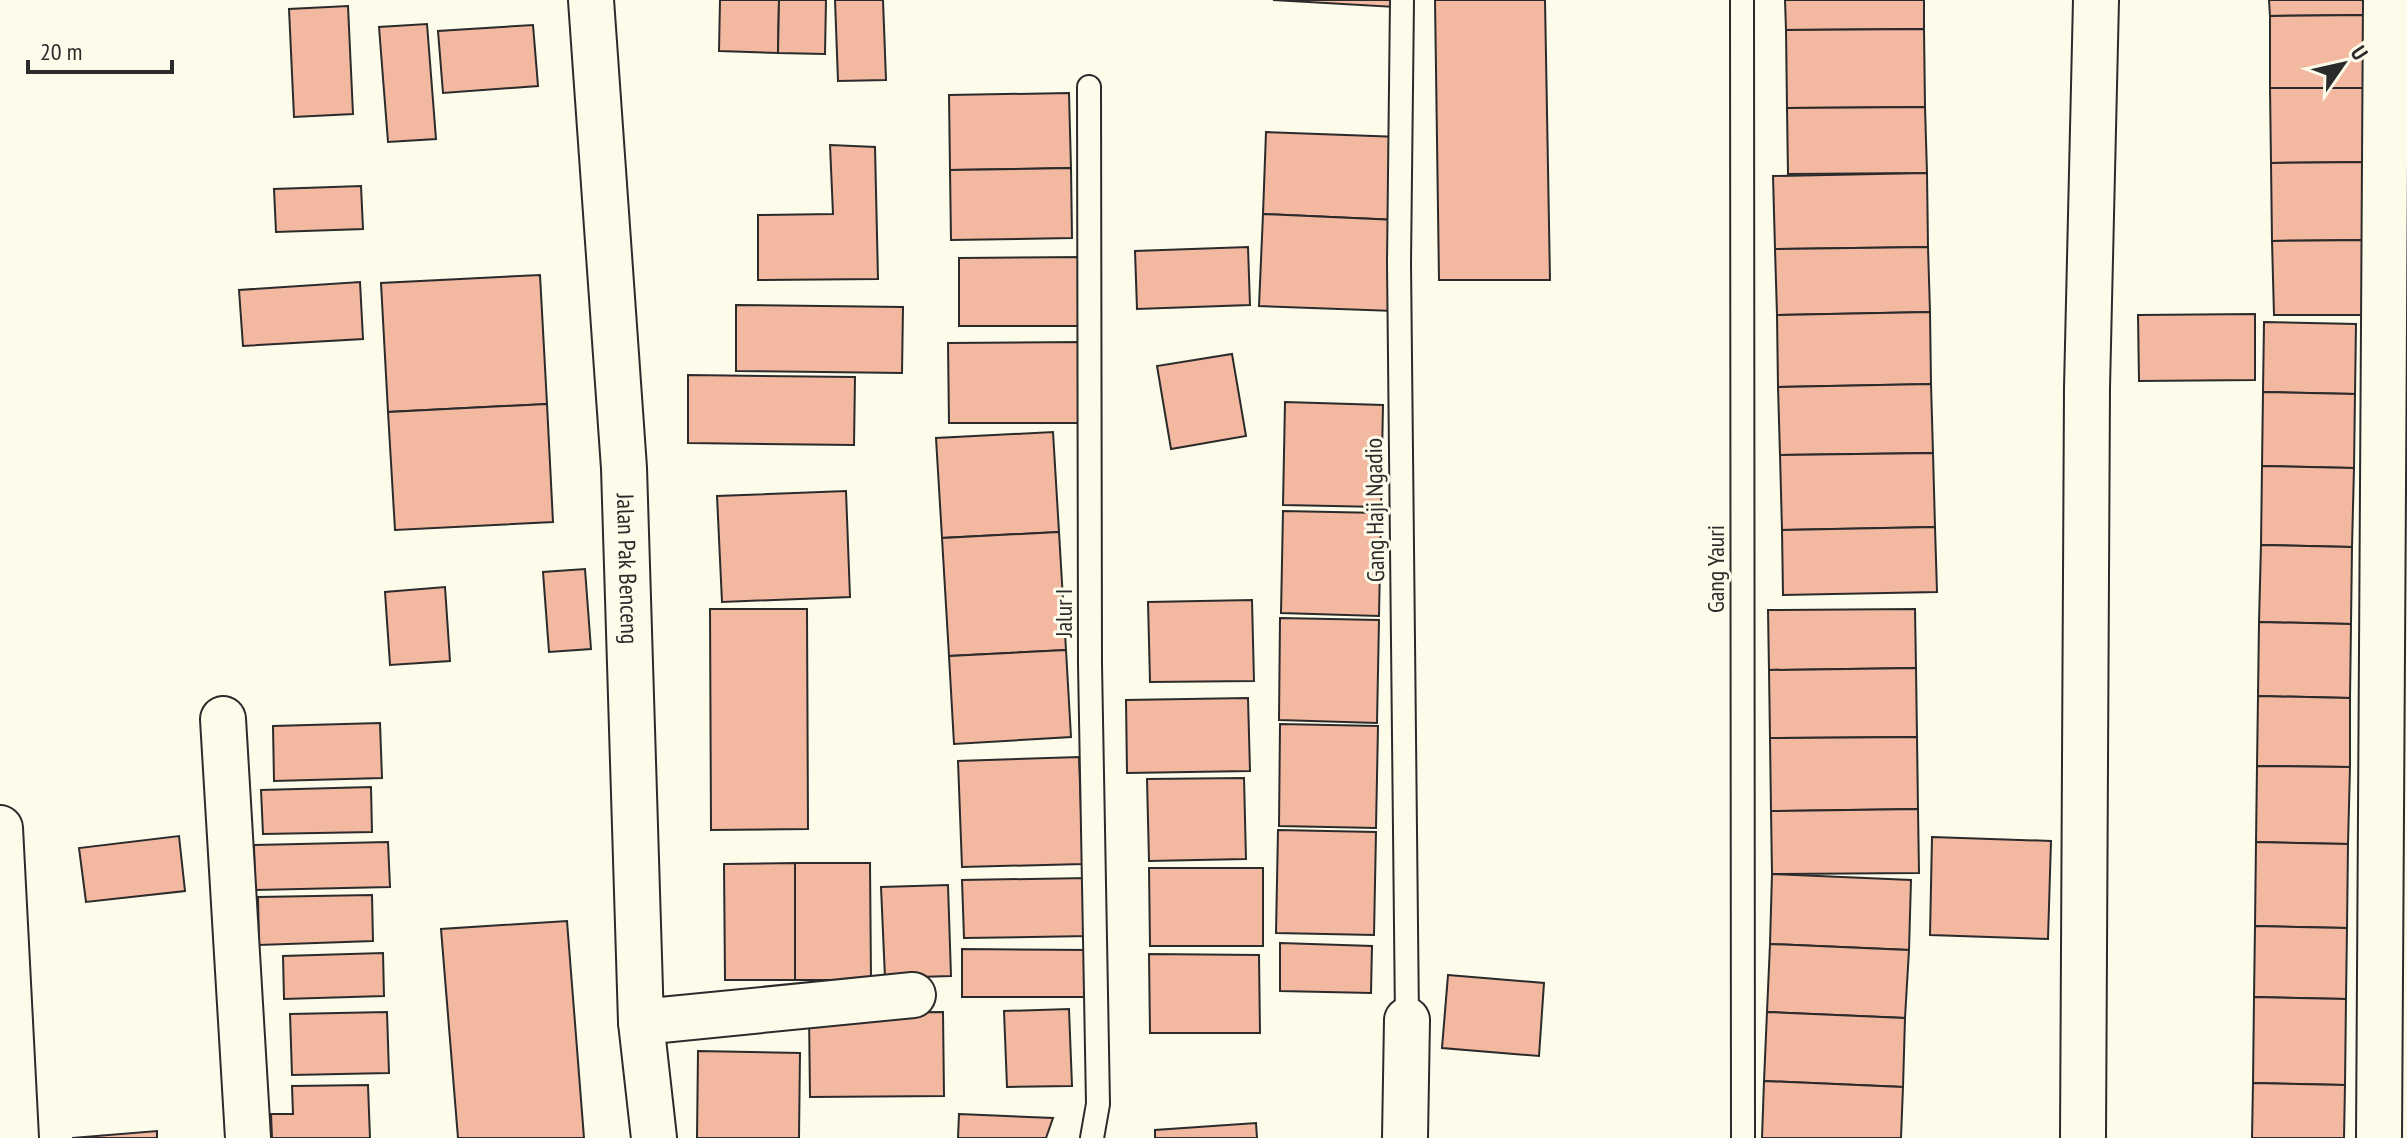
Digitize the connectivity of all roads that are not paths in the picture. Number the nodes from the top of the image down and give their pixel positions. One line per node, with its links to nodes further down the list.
1 (591, 0): 11 (street, Jalan Pak Benceng)
2 (1402, 0): 10 (lane, Gang Haji Ngadio)
3 (1742, 0): 17 (lane, Gang Yauri)
4 (2096, 0): 18 (street)
5 (2386, 0): 19 (street)
6 (1089, 87): 15 (lane, Jalur I)
7 (223, 719): 13 (street)
8 (0, 828): 12 (street)
9 (913, 995): 11 (street)
10 (1407, 1020): 16 (street)
11 (641, 1022): 14 (street, Jalan Pak Benceng)
12 (16, 1138)
13 (248, 1138)
14 (654, 1138)
15 (1092, 1138)
16 (1405, 1138)
17 (1743, 1138)
18 (2083, 1138)
19 (2379, 1138)

